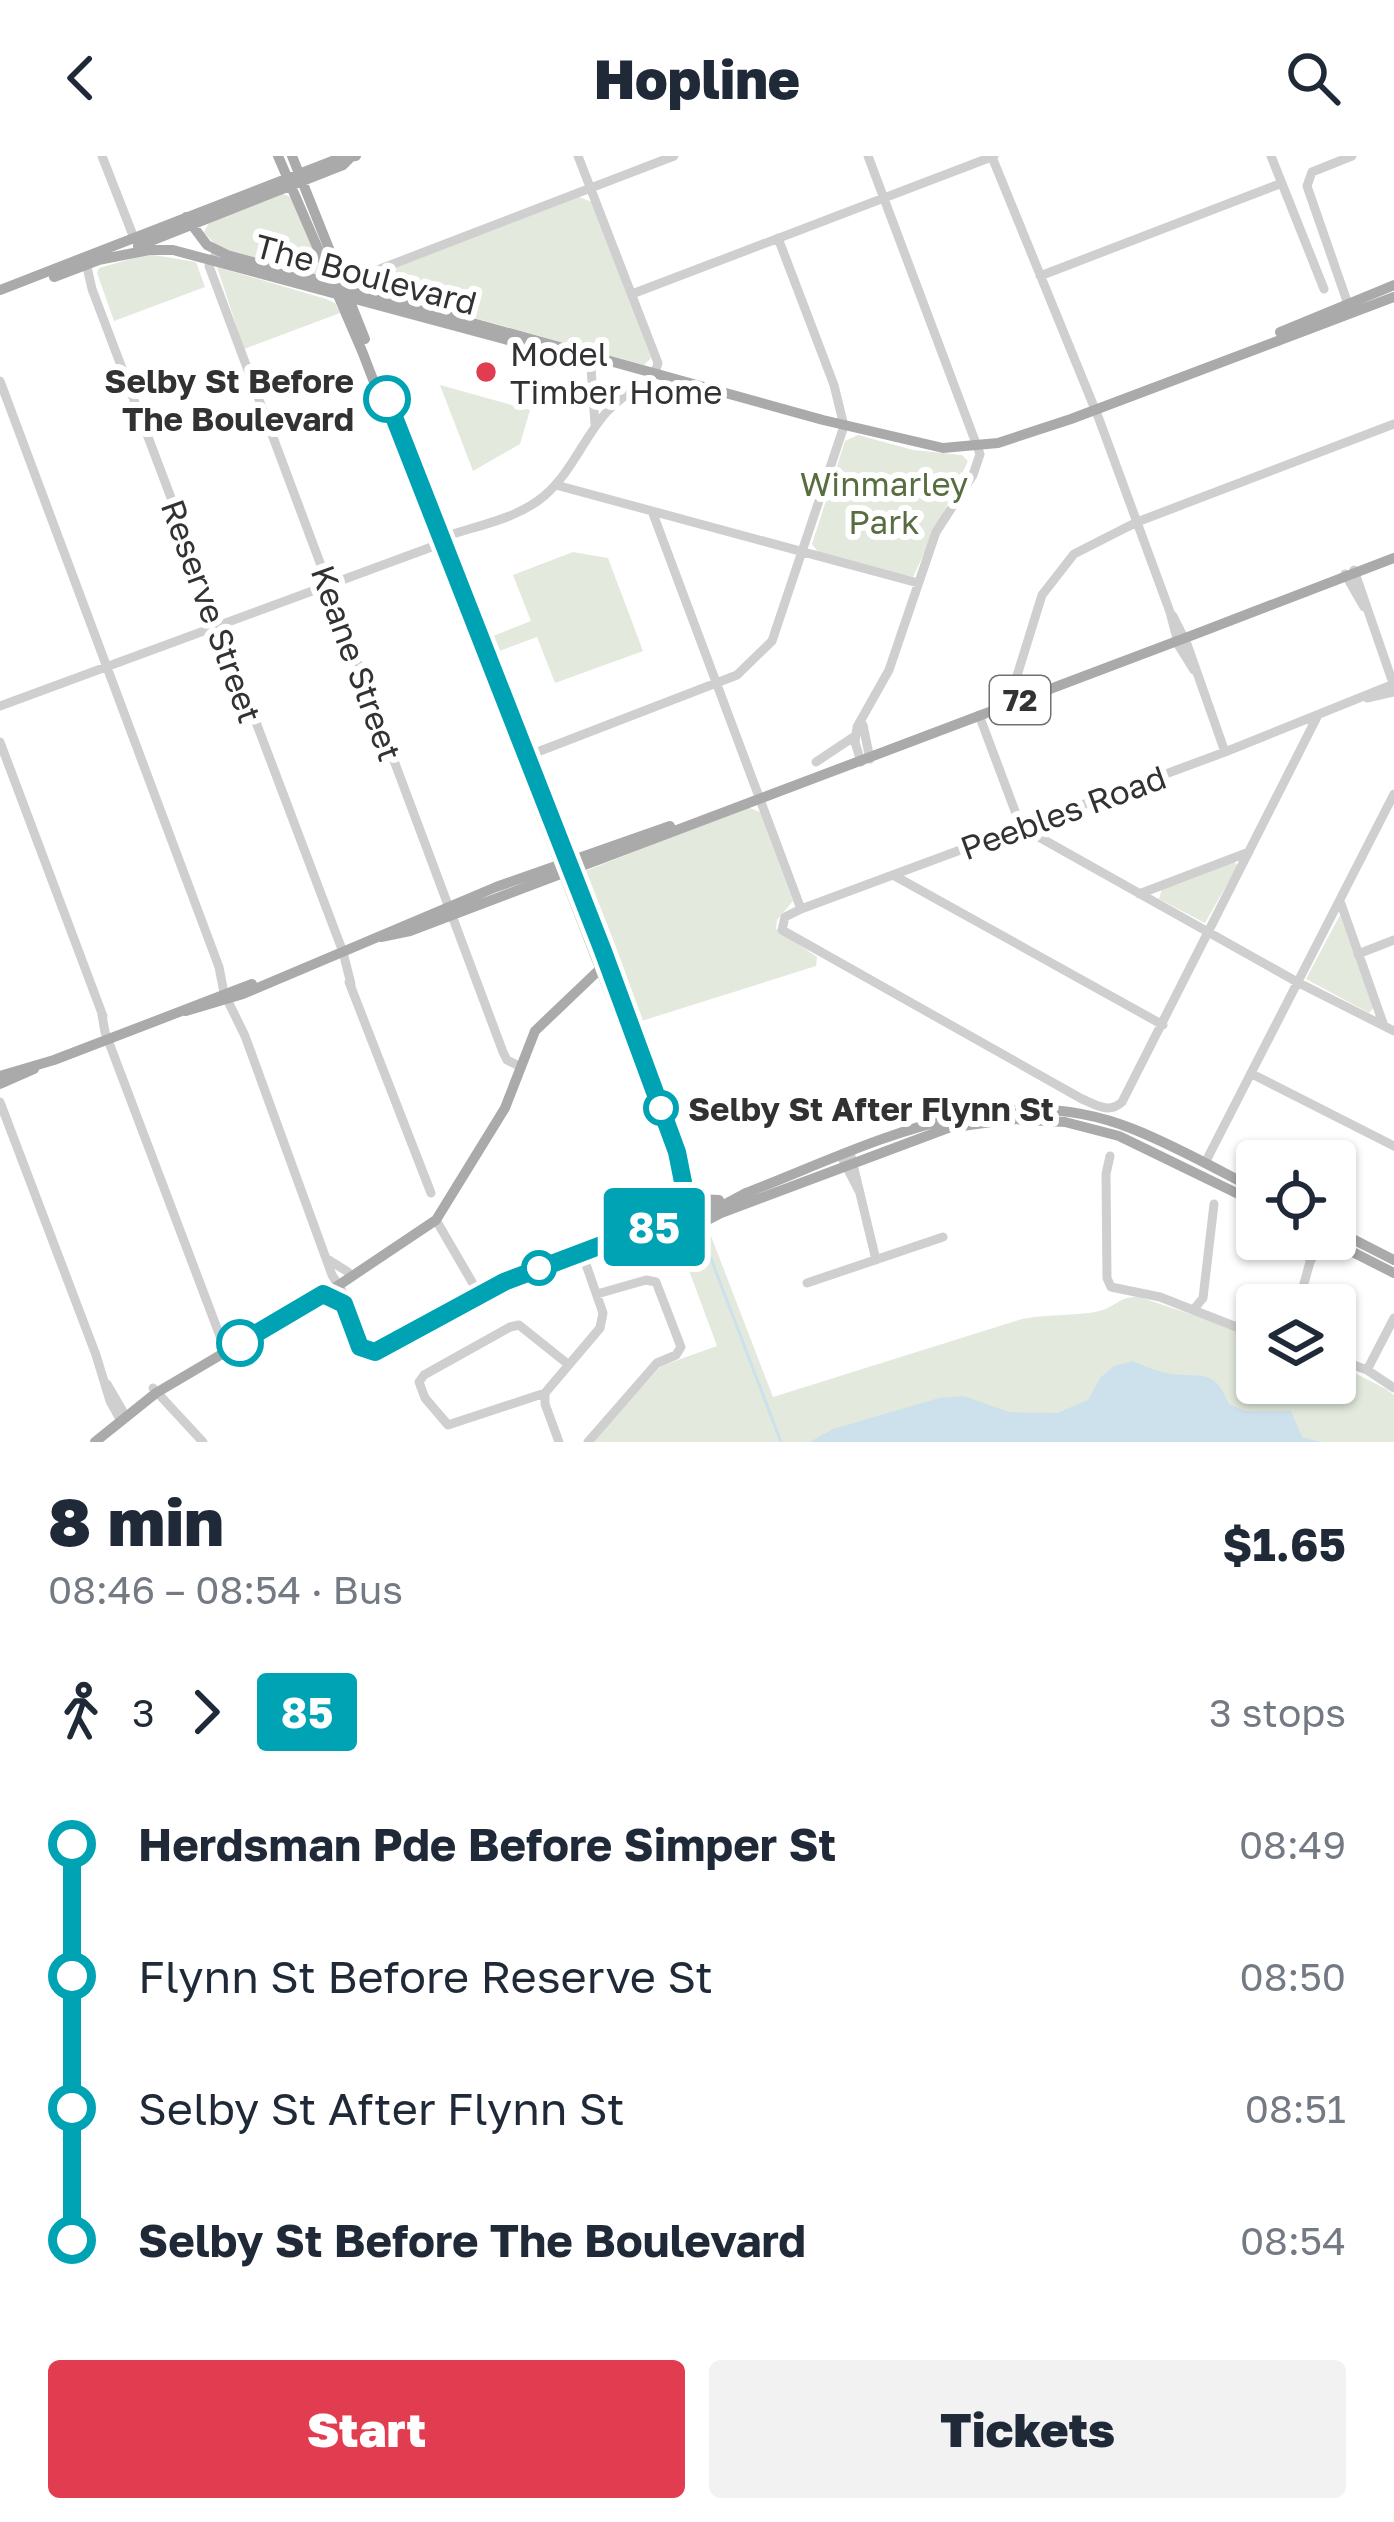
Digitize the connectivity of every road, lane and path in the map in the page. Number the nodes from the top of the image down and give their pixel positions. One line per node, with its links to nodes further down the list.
1 (102, 156): 16 (street)
2 (278, 156): 11 (main road)
3 (292, 156): 11 (main road)
4 (578, 156): 13 (street)
5 (674, 156): 13 (street)
6 (868, 156): 14 (street)
7 (993, 156): 14 (street); 20 (street)
8 (1271, 156): 12 (street)
9 (1352, 156): 28 (street)
10 (353, 157): 11 (main road)
11 (295, 180): 15 (main road); 24 (main road)
12 (1282, 183): 20 (street); 23 (street)
13 (591, 188): 21 (street); 26 (street)
14 (884, 198): 17 (street); 37 (street)
15 (189, 222): 16 (main road); 18 (main road, The Boulevard); 19 (main road)
16 (134, 238): 19 (main road)
17 (778, 238): 26 (street); 36 (street)
18 (215, 255): 19 (main road, The Boulevard); 24 (main road, The Boulevard); 45 (street, Keane Street)
19 (87, 262): 25 (main road); 47 (street, Reserve Street)
20 (1040, 276): 33 (street)
21 (368, 277)
22 (1394, 285): 28 (main road, The Boulevard)
23 (1324, 289)
24 (343, 291): 29 (main road, The Boulevard); 41 (main road)
25 (0, 293)
26 (632, 294): 30 (street)
27 (1394, 297): 28 (main road, The Boulevard)
28 (1353, 306): 33 (main road, The Boulevard)
29 (590, 360): 30 (main road, The Boulevard); 34 (street)
30 (654, 374): 36 (main road, The Boulevard)
31 (0, 380): 49 (street)
32 (642, 386): 34 (street)
33 (1092, 408): 37 (main road, The Boulevard); 40 (street)
34 (595, 424): 38 (street)
35 (1394, 424): 40 (street)
36 (844, 426): 37 (main road, The Boulevard); 42 (street)
37 (977, 446): 46 (street)
38 (556, 484): 39 (street); 41 (street)
39 (652, 511): 42 (street); 50 (street)
40 (1137, 522): 48 (street); 52 (street)
41 (436, 543): 45 (street); 67 (main road)
42 (804, 551): 46 (street); 50 (street)
43 (1394, 558): 44 (main road, 72)
44 (1350, 574): 48 (main road, 72); 51 (street)
45 (328, 584): 47 (street); 72 (street, Keane Street)
46 (918, 584): 56 (street)
47 (217, 625): 49 (street); 76 (street, Reserve Street)
48 (1181, 639): 52 (main road, 72); 60 (street)
49 (107, 666): 53 (street); 79 (street)
50 (716, 684): 59 (street); 64 (street)
51 (1394, 686): 55 (street, Peebles Road)
52 (1022, 699): 54 (main road, 72)
53 (0, 706)
54 (979, 715): 61 (main road, 72); 65 (street)
55 (1318, 716): 60 (street, Peebles Road); 66 (street)
56 (864, 719): 57 (street); 61 (street)
57 (854, 736): 61 (street); 62 (street)
58 (0, 742): 82 (street)
59 (540, 751)
60 (1225, 752): 65 (street, Peebles Road)
61 (865, 758): 64 (main road, 72)
62 (817, 762)
63 (1394, 794): 70 (street)
64 (759, 798): 67 (main road, 72); 71 (street)
65 (1021, 827): 68 (street, Peebles Road); 69 (street)
66 (1249, 852): 69 (street); 73 (street)
67 (565, 868): 72 (main road, 72); 77 (main road)
68 (893, 875): 71 (street, Peebles Road); 80 (street)
69 (1139, 894): 73 (street)
70 (1340, 901): 75 (street); 78 (street)
71 (801, 909): 80 (street)
72 (450, 910): 76 (main road, 72); 83 (street, Keane Street)
73 (1208, 932): 78 (street); 80 (street)
74 (1394, 940): 75 (street)
75 (1358, 953): 81 (street)
76 (340, 954): 79 (main road, 72); 97 (street, Reserve Street)
77 (603, 968): 83 (main road); 94 (main road); 100 (main road)
78 (1299, 983): 81 (street); 84 (street)
79 (230, 995): 82 (main road, 72); 106 (street)
80 (1163, 1024)
81 (1389, 1028)
82 (111, 1039): 85 (main road, 72); 123 (street)
83 (521, 1067): 101 (main road)
84 (1252, 1074): 90 (street); 93 (street)
85 (0, 1080)
86 (0, 1102): 130 (street)
87 (1106, 1125): 88 (main road); 89 (main road); 93 (main road); 96 (main road)
88 (901, 1132): 89 (main road); 92 (main road)
89 (926, 1136): 92 (main road)
90 (1394, 1146)
91 (1110, 1156): 120 (street)
92 (848, 1160): 98 (main road); 100 (main road); 107 (street)
93 (1205, 1163): 95 (main road)
94 (684, 1174): 98 (main road); 100 (main road)
95 (1236, 1179)
96 (1236, 1192)
97 (431, 1193)
98 (746, 1193): 100 (main road)
99 (1214, 1204): 120 (street)
100 (685, 1219): 104 (street)
101 (436, 1220): 109 (main road); 117 (street)
102 (943, 1237): 107 (street)
103 (1356, 1241): 108 (main road)
104 (582, 1253): 117 (street); 118 (street)
105 (1356, 1254): 112 (main road)
106 (329, 1260): 111 (street); 113 (street)
107 (876, 1260): 114 (street)
108 (1394, 1260)
109 (372, 1261): 111 (main road); 113 (main road)
110 (1310, 1262): 115 (street)
111 (348, 1272): 113 (main road)
112 (1394, 1273)
113 (337, 1282): 116 (main road); 119 (street); 123 (main road)
114 (807, 1283)
115 (1304, 1284)
116 (323, 1294): 119 (street); 123 (main road)
117 (479, 1294): 119 (street)
118 (597, 1294): 124 (street); 134 (street)
119 (344, 1304)
120 (1195, 1310): 122 (street)
121 (1394, 1318): 126 (street)
122 (1236, 1327)
123 (226, 1348): 128 (main road)
124 (569, 1365): 129 (street); 129 (street)
125 (1356, 1366): 126 (street)
126 (1367, 1370): 127 (street)
127 (1394, 1388)
128 (158, 1389): 130 (main road); 132 (street)
129 (545, 1393): 133 (street)
130 (120, 1414): 131 (main road)
131 (97, 1440)
132 (203, 1442)
133 (560, 1442)
134 (588, 1442)

